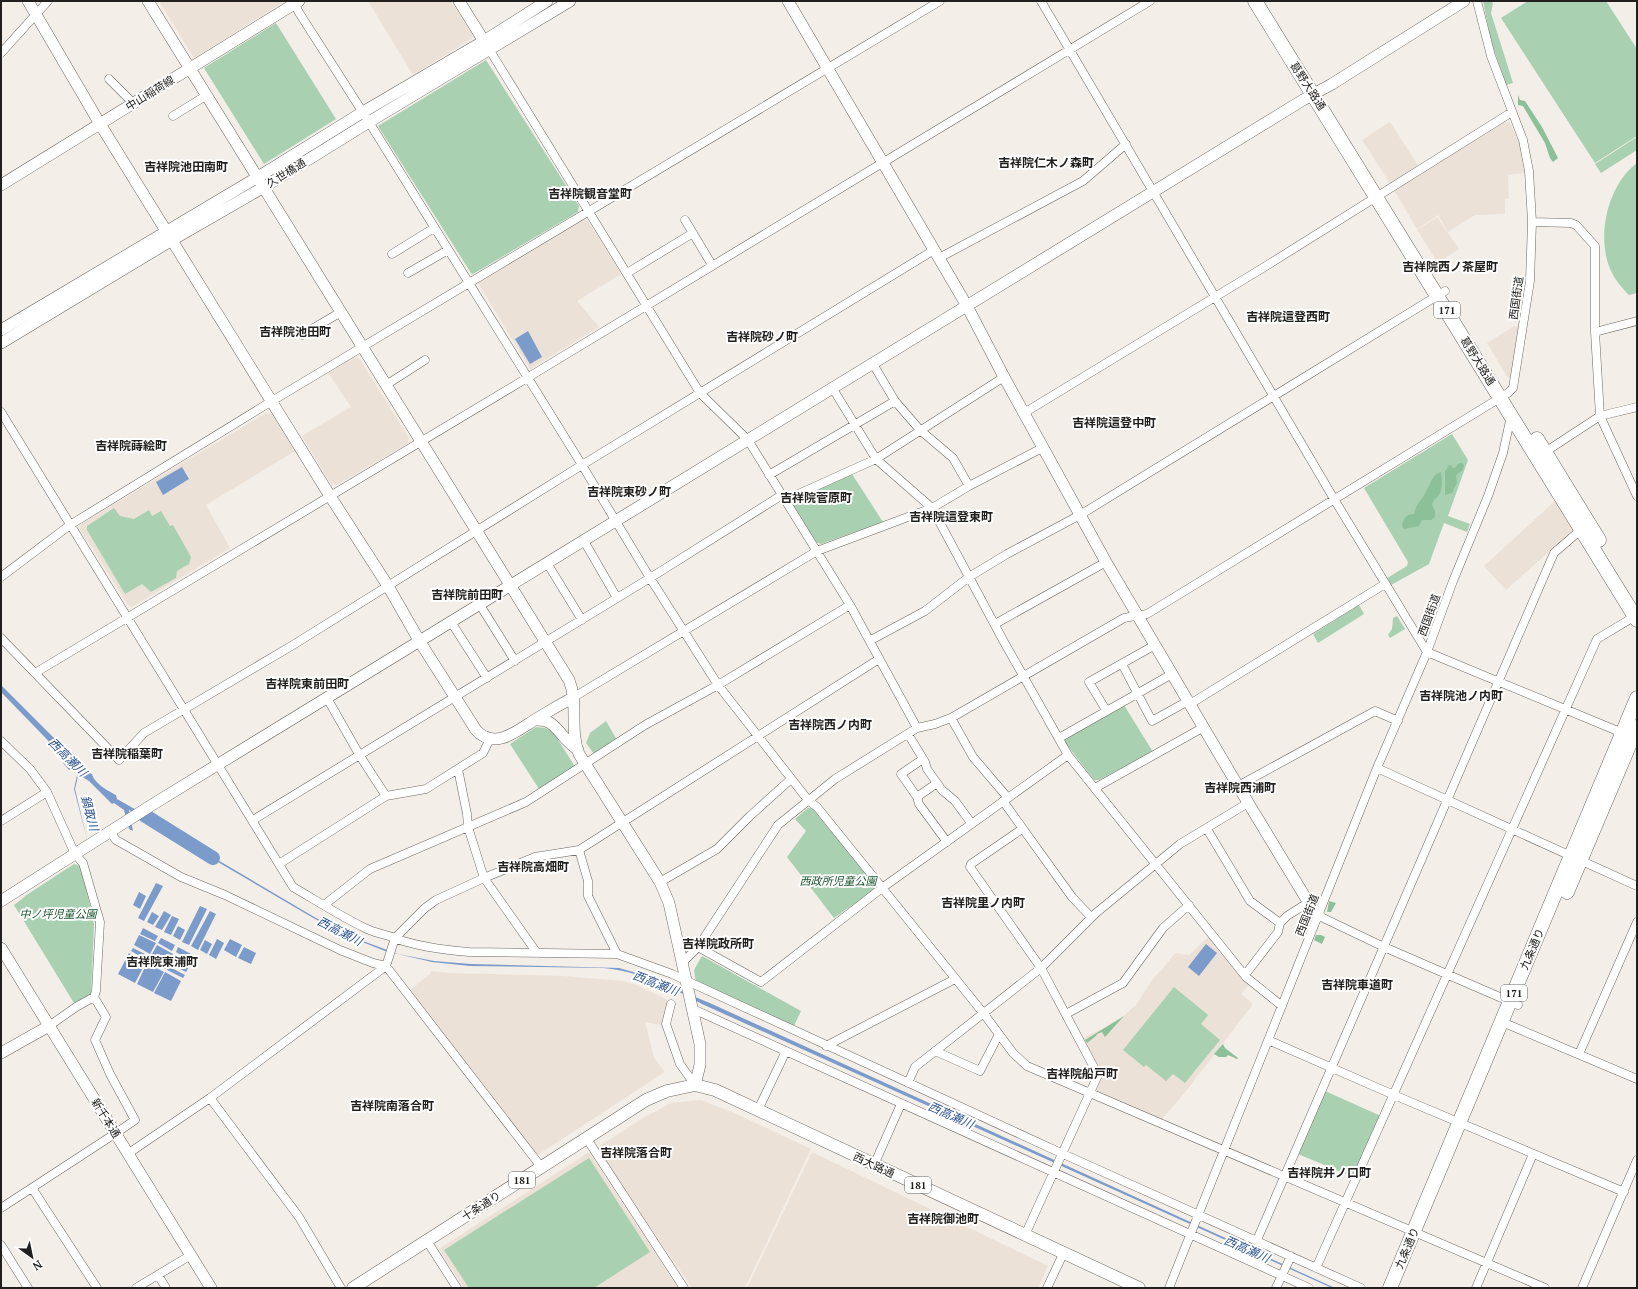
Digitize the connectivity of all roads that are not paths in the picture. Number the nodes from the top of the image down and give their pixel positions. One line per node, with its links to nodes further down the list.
1 (28, 1): 15 (street)
2 (48, 1): 15 (street)
3 (148, 1): 20 (street)
4 (459, 1): 16 (street)
5 (547, 1): 16 (street, 久世橋通)
6 (570, 1): 16 (street, 久世橋通)
7 (788, 1): 19 (street)
8 (1041, 1): 17 (street)
9 (1150, 1): 17 (street)
10 (1464, 1): 22 (street)
11 (1477, 1): 26 (street, 西国街道)
12 (296, 2): 20 (street, 中山稲荷線); 25 (street)
13 (935, 2): 19 (street)
14 (1261, 2): 22 (highway, 葛野大路通 / 171)
15 (36, 14): 18 (street); 29 (street)
16 (486, 45): 25 (street, 久世橋通); 28 (street, 久世橋通); 37 (street)
17 (1070, 50): 30 (street); 31 (street)
18 (1, 53)
19 (828, 67): 31 (street); 37 (street)
20 (190, 68): 23 (street); 24 (street, 中山稲荷線)
21 (109, 79): 24 (street)
22 (1317, 92): 35 (street); 36 (highway, 葛野大路通 / 171)
23 (207, 95): 27 (street); 32 (street)
24 (133, 104): 29 (street, 中山稲荷線)
25 (363, 112): 28 (street); 32 (street, 久世橋通)
26 (1512, 112): 36 (street); 39 (street, 西国街道)
27 (173, 116)
28 (369, 122): 34 (street, 久世橋通); 40 (street)
29 (100, 124): 33 (street, 中山稲荷線); 42 (street)
30 (1126, 144): 35 (street); 45 (street)
31 (883, 161): 45 (street); 46 (street)
32 (258, 177): 34 (street); 42 (street, 久世橋通)
33 (1, 185)
34 (264, 187): 42 (street, 久世橋通); 54 (street)
35 (1155, 192): 51 (street); 53 (street)
36 (1380, 195): 50 (highway, 葛野大路通 / 171); 51 (street)
37 (590, 212): 48 (street); 49 (street)
38 (685, 220): 41 (street)
39 (1532, 222): 57 (street); 68 (street, 西国街道)
40 (434, 228): 43 (street); 44 (street)
41 (693, 233): 46 (street); 48 (street)
42 (170, 236): 56 (street, 久世橋通); 59 (street, 久世橋通); 70 (street)
43 (448, 250): 47 (street); 49 (street)
44 (392, 254)
45 (937, 254): 53 (street); 67 (street)
46 (712, 265): 52 (street)
47 (408, 273)
48 (627, 273): 52 (street)
49 (469, 284): 60 (street); 64 (street)
50 (1441, 293): 68 (highway, 葛野大路通 / 171); 69 (street)
51 (1216, 296): 69 (street); 74 (street)
52 (647, 305): 64 (street); 67 (street)
53 (967, 306): 62 (street); 63 (street)
54 (341, 312): 58 (street); 60 (street)
55 (1637, 321): 57 (street)
56 (1, 330)
57 (1595, 332): 76 (street)
58 (302, 336)
59 (1, 343)
60 (363, 348): 65 (street); 70 (street)
61 (425, 360): 65 (street)
62 (873, 364): 66 (street); 71 (street)
63 (1004, 377): 74 (street); 78 (street)
64 (527, 378): 80 (street); 84 (street)
65 (386, 385): 80 (street)
66 (832, 389): 77 (street); 79 (street)
67 (700, 394): 79 (street); 84 (street)
68 (1504, 395): 75 (highway, 葛野大路通 / 171); 82 (highway, 葛野大路通 / 171); 90 (street)
69 (1274, 396): 90 (street); 92 (street)
70 (272, 401): 87 (street); 94 (street)
71 (895, 401): 77 (street); 78 (street)
72 (1637, 406): 76 (street)
73 (1, 412): 94 (street)
74 (1024, 413): 81 (street)
75 (1511, 415): 95 (highway, 葛野大路通 / 171); 123 (street, 西国街道)
76 (1600, 416): 82 (street); 88 (street)
77 (855, 425): 83 (street); 85 (street)
78 (920, 430): 83 (street); 86 (street)
79 (748, 440): 85 (street); 93 (street)
80 (421, 441): 87 (street); 96 (street)
81 (1044, 448): 86 (street); 92 (street)
82 (1545, 452): 95 (highway, 葛野大路通 / 171)
83 (876, 459): 89 (street); 91 (street)
84 (582, 465): 93 (street); 96 (street)
85 (769, 475): 89 (street)
86 (969, 486): 91 (street)
87 (330, 496): 106 (street); 111 (street)
88 (1637, 496)
89 (784, 498): 98 (street); 103 (street)
90 (1334, 499): 104 (street); 112 (street)
91 (932, 508): 98 (street); 102 (street)
92 (1080, 515): 99 (street); 102 (street)
93 (617, 521): 97 (street); 103 (street)
94 (70, 525): 101 (street); 111 (street)
95 (1585, 526): 108 (highway, 葛野大路通 / 171); 113 (highway, 葛野大路通 / 171); 131 (street)
96 (476, 530): 105 (street); 106 (street)
97 (584, 541): 100 (street); 107 (street)
98 (817, 551): 110 (street); 117 (street)
99 (1106, 562): 112 (street); 116 (street)
100 (547, 563): 105 (street); 114 (street)
101 (1, 577)
102 (969, 577): 116 (street); 119 (street)
103 (650, 578): 107 (street); 117 (street)
104 (1385, 584): 123 (street); 138 (street)
105 (511, 585): 109 (street); 120 (street)
106 (388, 586): 121 (street); 140 (street)
107 (617, 598): 114 (street)
108 (1637, 602)
109 (480, 605): 115 (street); 125 (street)
110 (850, 605): 119 (street); 132 (street)
111 (127, 616): 127 (street); 140 (street)
112 (1138, 616): 122 (street); 129 (street)
113 (1636, 617): 139 (street)
114 (582, 620): 120 (street)
115 (451, 622): 121 (street); 130 (street)
116 (995, 624): 129 (street)
117 (684, 631): 132 (street); 135 (street)
118 (1, 638): 127 (street)
119 (870, 640): 124 (street)
120 (545, 641): 125 (street); 135 (street)
121 (420, 642): 134 (street); 136 (street)
122 (1155, 645): 126 (street); 128 (street)
123 (1428, 652): 131 (street); 144 (street, 西国街道)
124 (879, 658): 146 (street); 149 (street)
125 (515, 661): 130 (street)
126 (1122, 664): 133 (street); 141 (street)
127 (35, 673): 140 (street)
128 (1172, 674): 133 (street); 138 (street)
129 (1023, 676): 142 (street); 150 (street)
130 (487, 678): 134 (street)
131 (1499, 680): 139 (street); 170 (street)
132 (718, 685): 149 (street); 158 (street)
133 (1137, 693): 138 (street); 141 (street)
134 (455, 697): 151 (street); 155 (street)
135 (574, 697): 143 (street); 153 (street)
136 (327, 698): 155 (street); 157 (street)
137 (1637, 698): 147 (highway, 九条通り / 171)
138 (1189, 702): 145 (street)
139 (1565, 709): 147 (street); 179 (street)
140 (186, 710): 157 (street)
141 (1106, 710): 150 (street)
142 (951, 718): 146 (street); 169 (street)
143 (535, 720): 151 (street); 153 (street)
144 (1398, 721): 159 (street, 西国街道); 163 (street)
145 (1204, 727): 163 (street); 164 (street)
146 (917, 728): 148 (street)
147 (1631, 732): 184 (highway, 九条通り / 171)
148 (908, 734): 156 (street); 168 (street)
149 (756, 735): 161 (street); 174 (street)
150 (1059, 738): 154 (street)
151 (490, 739): 160 (street)
152 (1, 741): 165 (street)
153 (578, 750): 158 (street)
154 (1068, 755): 164 (street); 169 (street)
155 (360, 756): 166 (street); 172 (street)
156 (924, 759): 162 (street); 167 (street)
157 (218, 764): 172 (street); 180 (street)
158 (585, 764): 174 (street); 176 (street)
159 (1377, 768): 170 (street); 195 (street, 西国街道)
160 (458, 769): 166 (street); 176 (street)
161 (791, 779): 168 (street); 188 (street)
162 (937, 783): 167 (street); 175 (street)
163 (1238, 786): 171 (street)
164 (1095, 788): 186 (street)
165 (47, 792): 173 (street); 183 (street)
166 (386, 796): 185 (street)
167 (917, 796): 181 (street)
168 (808, 800): 190 (street); 201 (street)
169 (1005, 800): 175 (street); 177 (street)
170 (1448, 800): 179 (street); 200 (street)
171 (1248, 803): 178 (street); 192 (street)
172 (253, 820): 185 (street)
173 (1, 821)
174 (621, 822): 182 (street); 188 (street)
175 (972, 824): 181 (street)
176 (468, 827): 187 (street); 193 (street)
177 (1022, 829): 196 (street); 207 (street)
178 (1206, 829): 186 (street); 198 (street)
179 (1511, 830): 184 (street); 209 (street)
180 (110, 832): 183 (street); 206 (street)
181 (947, 842): 190 (street)
182 (579, 850): 187 (street); 204 (street)
183 (78, 852): 191 (street); 212 (street)
184 (1576, 858): 189 (street); 213 (highway, 九条通り / 171)
185 (279, 864): 193 (street)
186 (1156, 864): 194 (street); 196 (street)
187 (484, 878): 199 (street); 203 (street)
188 (660, 882): 205 (street)
189 (1637, 886)
190 (882, 888): 201 (street); 210 (street)
191 (1, 901)
192 (1308, 902): 195 (street); 198 (street)
193 (324, 905): 199 (street)
194 (1189, 905): 208 (street); 218 (street)
195 (1319, 916): 200 (street); 215 (street, 西国街道)
196 (1091, 917): 207 (street)
197 (1637, 922): 227 (street)
198 (1280, 923): 208 (street)
199 (395, 940): 203 (street); 206 (street)
200 (1384, 946): 209 (street); 228 (street)
201 (698, 947): 205 (street)
202 (1, 948): 220 (street, 新千本通)
203 (537, 953): 204 (street)
204 (617, 954): 211 (street)
205 (683, 962): 211 (street)
206 (387, 965): 234 (street); 246 (street)
207 (1041, 968): 217 (street); 218 (street)
208 (1243, 973): 215 (street)
209 (1448, 973): 213 (street); 233 (street)
210 (955, 978): 217 (street); 223 (street)
211 (687, 984): 216 (street); 223 (street)
212 (94, 997): 220 (street); 238 (street)
213 (1515, 1003): 219 (highway, 九条通り / 171)
214 (672, 1004): 231 (street)
215 (1282, 1006): 222 (street, 西国街道)
216 (693, 1008): 224 (street); 231 (street)
217 (984, 1014): 221 (street); 225 (street)
218 (1066, 1014): 232 (street)
219 (1506, 1023): 227 (street); 237 (highway, 九条通り / 171)
220 (49, 1026): 226 (street); 238 (street, 新千本通)
221 (999, 1034): 225 (street); 232 (street)
222 (1268, 1040): 228 (street); 240 (street, 西国街道)
223 (826, 1046): 230 (street)
224 (786, 1051): 235 (street); 236 (street)
225 (935, 1051): 230 (street)
226 (1, 1053)
227 (1579, 1054): 229 (street)
228 (1332, 1068): 233 (street); 248 (street)
229 (1637, 1079)
230 (908, 1083): 242 (street)
231 (695, 1085): 236 (main road, 西大路通 / 181); 239 (main road, 十条通り / 181)
232 (1089, 1092): 240 (street); 242 (street)
233 (1394, 1095): 237 (street); 251 (street)
234 (210, 1098): 241 (street); 272 (street)
235 (901, 1104): 245 (street); 247 (street)
236 (758, 1110): 245 (main road, 西大路通 / 181)
237 (1464, 1124): 243 (street); 255 (highway, 九条通り / 171)
238 (116, 1133): 241 (street, 新千本通); 249 (street)
239 (587, 1139): 246 (main road, 十条通り / 181); 275 (street)
240 (1224, 1151): 248 (street); 253 (street, 西国街道)
241 (129, 1153): 261 (street, 新千本通)
242 (1061, 1153): 247 (street); 253 (street)
243 (1533, 1154): 250 (street); 263 (street)
244 (1637, 1160): 250 (street)
245 (874, 1165): 256 (main road, 西大路通 / 181)
246 (542, 1168): 258 (main road, 十条通り / 181)
247 (1052, 1172): 254 (street); 256 (street)
248 (1285, 1177): 251 (street); 257 (street)
249 (32, 1188): 252 (street); 268 (street)
250 (1624, 1192): 286 (street)
251 (1345, 1203): 255 (street); 264 (street)
252 (1, 1208)
253 (1198, 1216): 254 (street, 西国街道); 257 (street)
254 (1190, 1233): 266 (street); 278 (street)
255 (1418, 1233): 263 (street); 282 (highway, 九条通り / 171); 283 (highway, 九条通り / 171)
256 (1025, 1235): 260 (main road, 西大路通 / 181)
257 (1257, 1240): 262 (street)
258 (427, 1241): 273 (main road, 十条通り / 181); 274 (street)
259 (1, 1245): 267 (street)
260 (1064, 1252): 276 (street); 277 (main road, 西大路通 / 181)
261 (191, 1255): 265 (street); 271 (street, 新千本通)
262 (1291, 1256): 264 (street); 266 (street)
263 (1487, 1263): 284 (street); 285 (street)
264 (1316, 1268): 281 (street)
265 (158, 1275): 269 (street); 270 (street)
266 (1282, 1275): 279 (street); 280 (street)
267 (28, 1288)
268 (97, 1288)
269 (136, 1288)
270 (166, 1288)
271 (211, 1288)
272 (341, 1288)
273 (353, 1288)
274 (457, 1288)
275 (684, 1288)
276 (1047, 1288)
277 (1139, 1288)
278 (1169, 1288)
279 (1276, 1288)
280 (1309, 1288)
281 (1361, 1288)
282 (1390, 1288)
283 (1400, 1288)
284 (1476, 1288)
285 (1546, 1288)
286 (1582, 1288)

